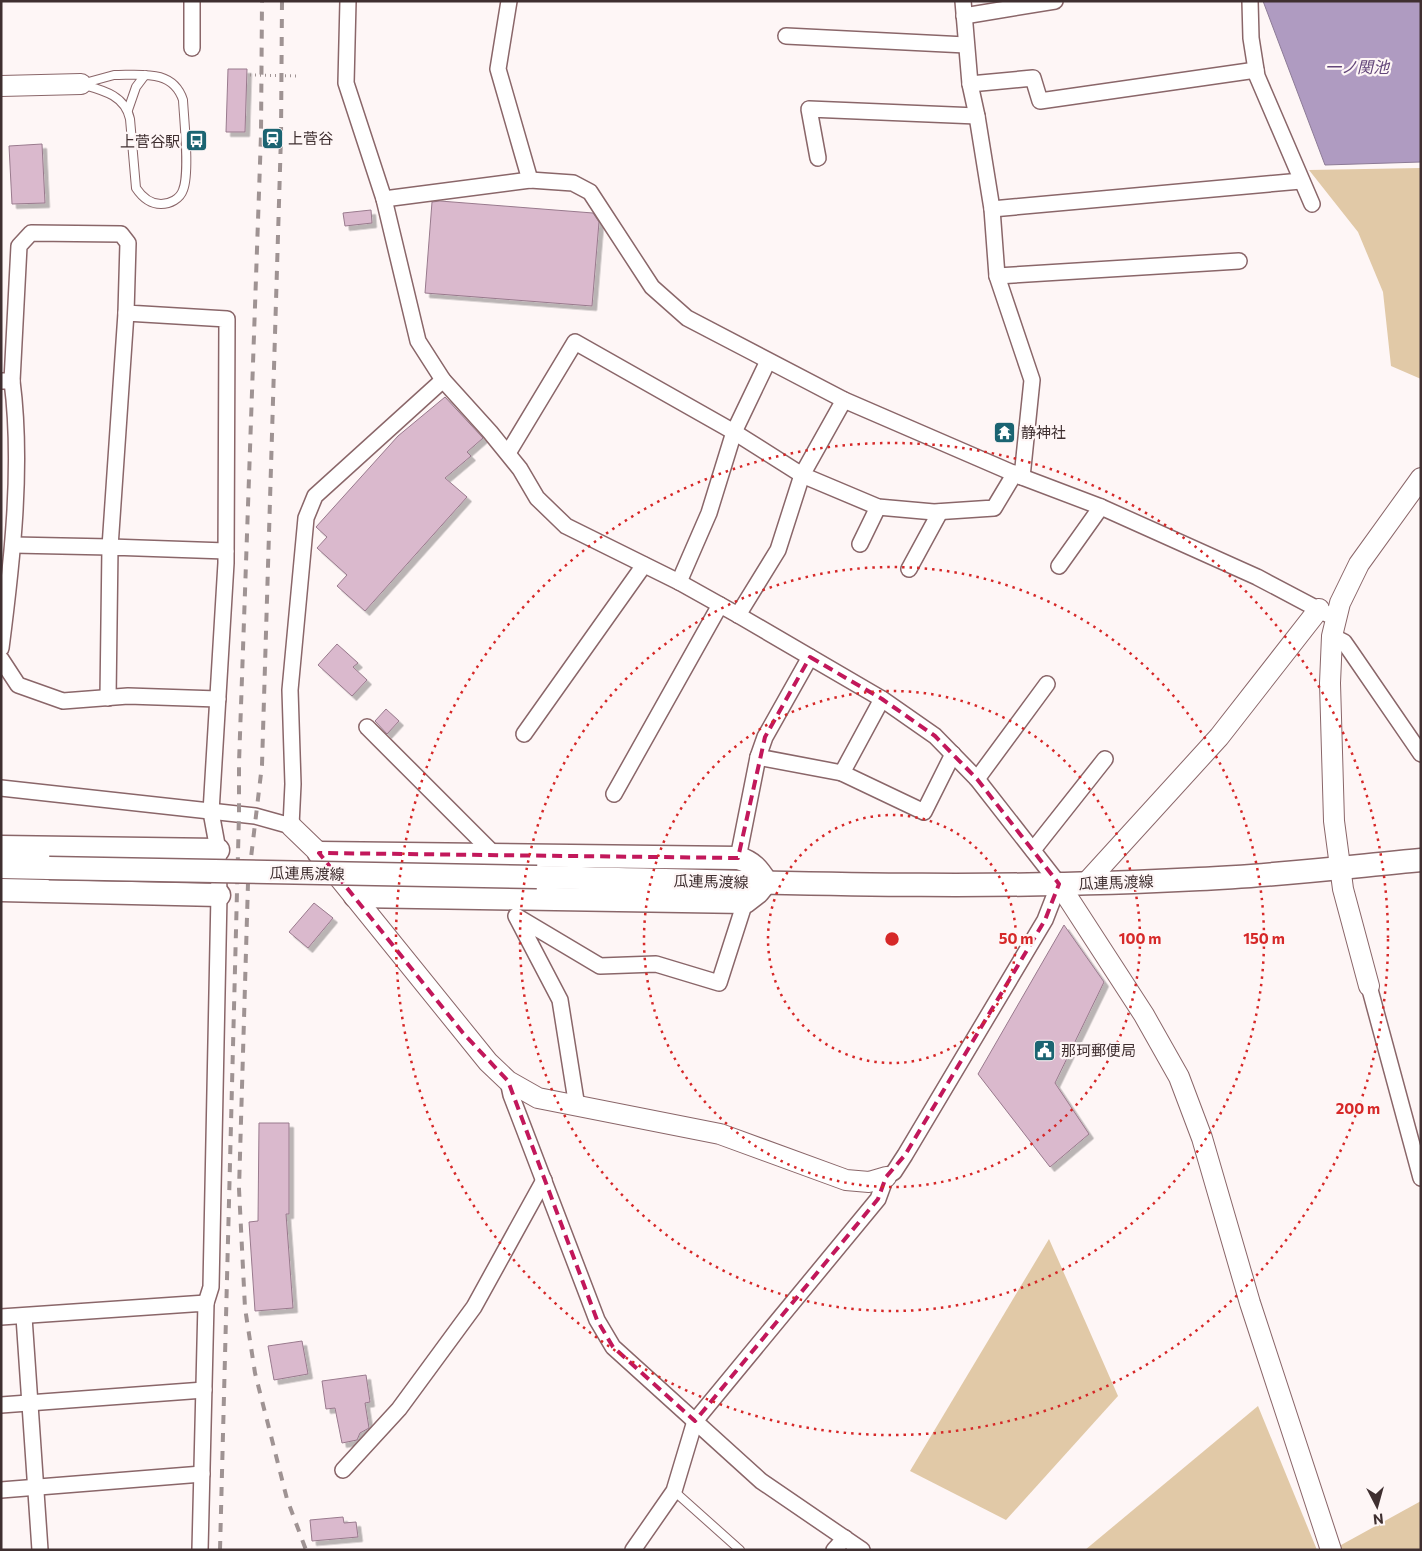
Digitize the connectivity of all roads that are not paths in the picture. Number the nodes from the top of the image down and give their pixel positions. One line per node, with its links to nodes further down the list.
1 (192, 1): 9 (street)
2 (348, 1): 20 (street)
3 (509, 1): 18 (street)
4 (1055, 1): 6 (street)
5 (1250, 1): 10 (street)
6 (964, 9): 8 (street)
7 (786, 36): 8 (street)
8 (966, 45): 13 (street)
9 (192, 48)
10 (1256, 70): 13 (street); 19 (street)
11 (145, 75): 12 (lane); 15 (lane); 15 (lane)
12 (81, 84): 14 (street); 15 (lane)
13 (970, 84): 16 (street)
14 (1, 86)
15 (128, 110)
16 (977, 116): 17 (street); 22 (street)
17 (818, 158)
18 (530, 180): 20 (street); 26 (street)
19 (1301, 181): 21 (street); 22 (street)
20 (384, 199): 27 (street)
21 (1312, 204)
22 (992, 209): 24 (street)
23 (1239, 261): 24 (street)
24 (997, 276): 33 (street)
25 (126, 313): 28 (street); 41 (street); 42 (street)
26 (768, 360): 29 (street); 30 (street)
27 (443, 380): 31 (street); 69 (street)
28 (7, 381): 35 (street)
29 (844, 400): 32 (street); 33 (street)
30 (734, 432): 31 (street); 32 (street); 46 (street)
31 (508, 453): 43 (street)
32 (802, 475): 36 (street); 49 (street)
33 (1018, 475): 37 (street); 38 (street)
34 (1415, 488): 50 (street)
35 (8, 503): 40 (street)
36 (878, 507): 38 (street); 39 (street)
37 (1101, 507): 44 (street); 48 (street)
38 (940, 512): 45 (street)
39 (860, 544)
40 (13, 545): 41 (street); 51 (street)
41 (110, 547): 42 (street); 55 (street)
42 (226, 552): 56 (street)
43 (644, 565): 46 (street); 59 (street)
44 (1059, 566)
45 (909, 569)
46 (679, 582): 47 (street)
47 (720, 605): 49 (street); 67 (street)
48 (1319, 609): 50 (street); 80 (street)
49 (738, 615): 52 (street)
50 (1334, 628): 61 (street); 78 (street)
51 (1, 648)
52 (810, 657): 57 (street); 62 (street)
53 (1, 659): 55 (street)
54 (1048, 684): 65 (street)
55 (108, 698): 56 (street)
56 (218, 699): 68 (street)
57 (882, 699): 60 (street); 64 (street)
58 (367, 728): 74 (street)
59 (524, 734)
60 (953, 754): 64 (street); 65 (street)
61 (1421, 754)
62 (758, 757): 64 (street); 75 (street)
63 (1105, 759): 72 (street)
64 (842, 773)
65 (977, 779): 72 (street)
66 (1, 788): 68 (street)
67 (614, 794)
68 (210, 812): 69 (street); 71 (street)
69 (292, 826): 73 (street)
70 (1, 846): 71 (main road)
71 (218, 850): 83 (street)
72 (1033, 850): 81 (street)
73 (319, 853): 74 (main road); 84 (street)
74 (494, 854): 75 (main road)
75 (738, 858): 79 (main road)
76 (1421, 860): 78 (main road, 瓜連馬渡線)
77 (1, 867): 79 (main road, 瓜連馬渡線, bridge)
78 (1340, 868): 80 (main road, 瓜連馬渡線); 88 (street)
79 (766, 882): 81 (main road, 瓜連馬渡線); 86 (main road)
80 (1086, 883): 81 (main road, 瓜連馬渡線)
81 (1059, 884): 91 (street); 113 (street)
82 (1, 890): 83 (main road)
83 (218, 895): 94 (street)
84 (354, 896): 85 (main road); 89 (street)
85 (500, 898): 86 (main road); 87 (street)
86 (745, 902): 87 (street)
87 (516, 916): 90 (street)
88 (1368, 986): 92 (street)
89 (508, 1081): 90 (street); 93 (street)
90 (577, 1107): 91 (street)
91 (886, 1177): 100 (street)
92 (1421, 1178)
93 (544, 1180): 100 (street); 101 (street)
94 (206, 1303): 96 (street); 97 (street)
95 (1, 1317): 96 (street)
96 (24, 1317): 98 (street)
97 (204, 1390): 98 (street); 102 (street)
98 (30, 1403): 99 (street); 103 (street)
99 (1, 1405)
100 (696, 1421): 105 (street); 106 (street)
101 (343, 1470)
102 (202, 1474): 103 (street); 108 (street)
103 (36, 1487): 104 (street); 107 (street)
104 (1, 1490)
105 (674, 1491): 109 (street); 110 (lane)
106 (845, 1538): 111 (street); 112 (street)
107 (40, 1550)
108 (200, 1550)
109 (633, 1550)
110 (740, 1550)
111 (834, 1550)
112 (862, 1550)
113 (1331, 1550)

